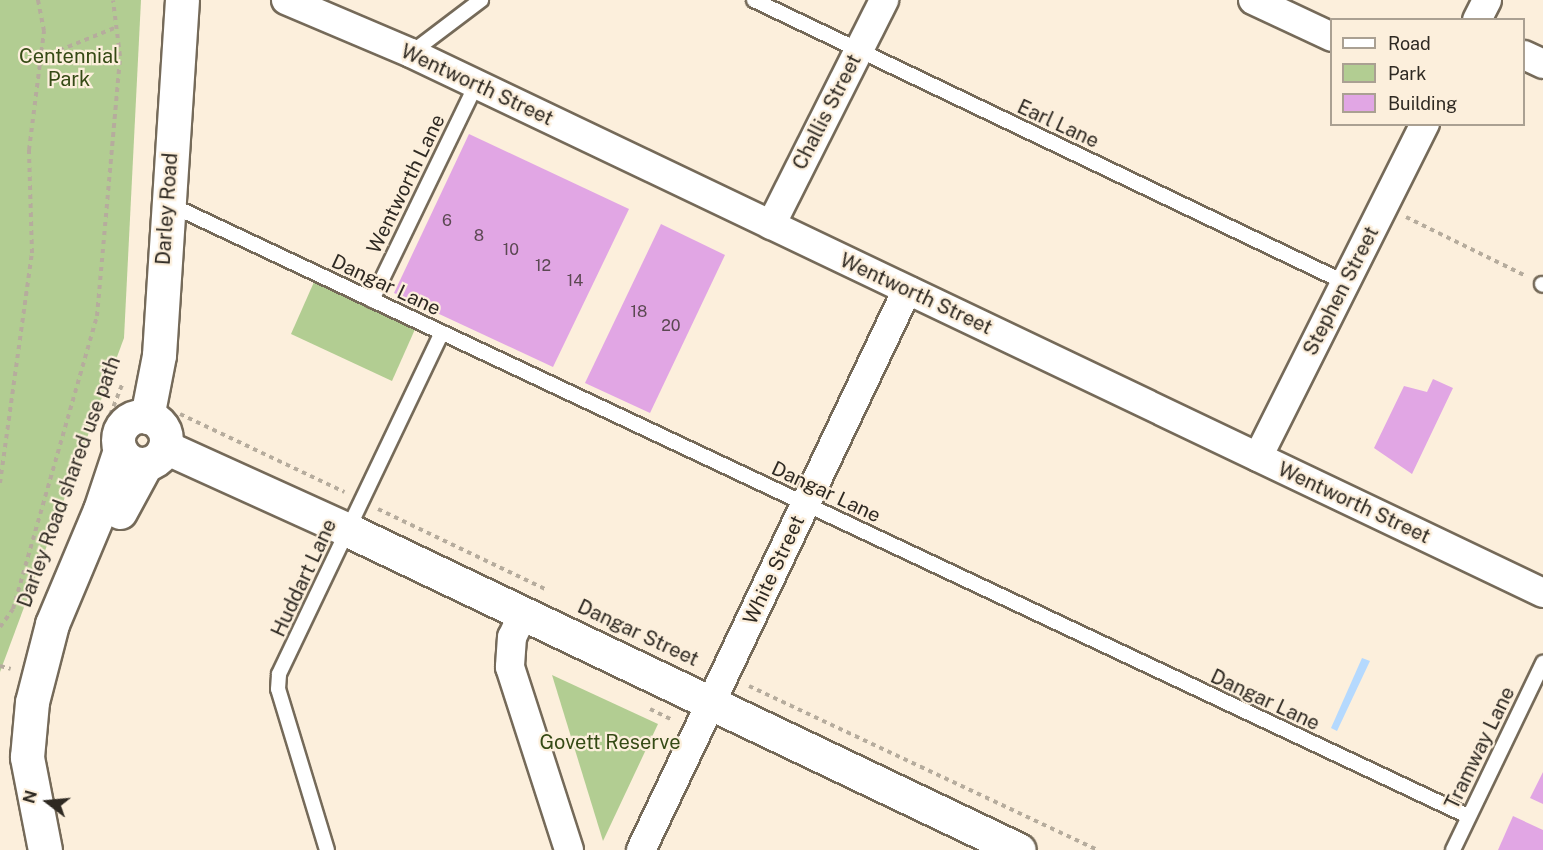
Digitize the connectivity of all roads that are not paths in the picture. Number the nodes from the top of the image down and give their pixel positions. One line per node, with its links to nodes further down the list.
1 (182, 0): 16 (main road, Darley Road)
2 (286, 0): 11 (street, Wentworth Street)
3 (481, 0): 11 (lane)
4 (754, 0): 10 (lane, Earl Lane)
5 (884, 0): 10 (street, Challis Street)
6 (1253, 0): 9 (street)
7 (1487, 0): 8 (street)
8 (1478, 18)
9 (1330, 37)
10 (858, 50): 17 (street, Challis Street); 18 (lane, Earl Lane)
11 (411, 53): 14 (street, Wentworth Street)
12 (1525, 55): 13 (street)
13 (1543, 64)
14 (476, 85): 17 (street, Wentworth Street); 20 (lane, Wentworth Lane)
15 (1424, 126): 18 (street, Stephen Street)
16 (167, 204): 20 (lane, Dangar Lane); 22 (main road, Darley Road)
17 (771, 225): 19 (street, Wentworth Street)
18 (1346, 283): 23 (street, Stephen Street)
19 (907, 290): 23 (street, Wentworth Street); 24 (street, White Street)
20 (372, 300): 21 (lane, Dangar Lane)
21 (442, 333): 24 (lane, Dangar Lane); 25 (lane, Huddart Lane)
22 (134, 448): 25 (main road, Dangar Street); 31 (main road); 32 (main road)
23 (1258, 458): 26 (street, Wentworth Street)
24 (805, 504): 29 (street, White Street); 30 (lane, Dangar Lane)
25 (355, 515): 27 (main road, Dangar Street); 33 (lane, Huddart Lane)
26 (1543, 593)
27 (522, 616): 29 (main road, Dangar Street); 34 (street)
28 (1543, 663): 30 (lane, Tramway Lane)
29 (712, 705): 35 (street, White Street); 36 (main road, Dangar Street)
30 (1468, 816): 37 (lane, Tramway Lane)
31 (45, 850)
32 (66, 850)
33 (327, 850)
34 (569, 850)
35 (641, 850)
36 (1018, 850)
37 (1453, 850)

